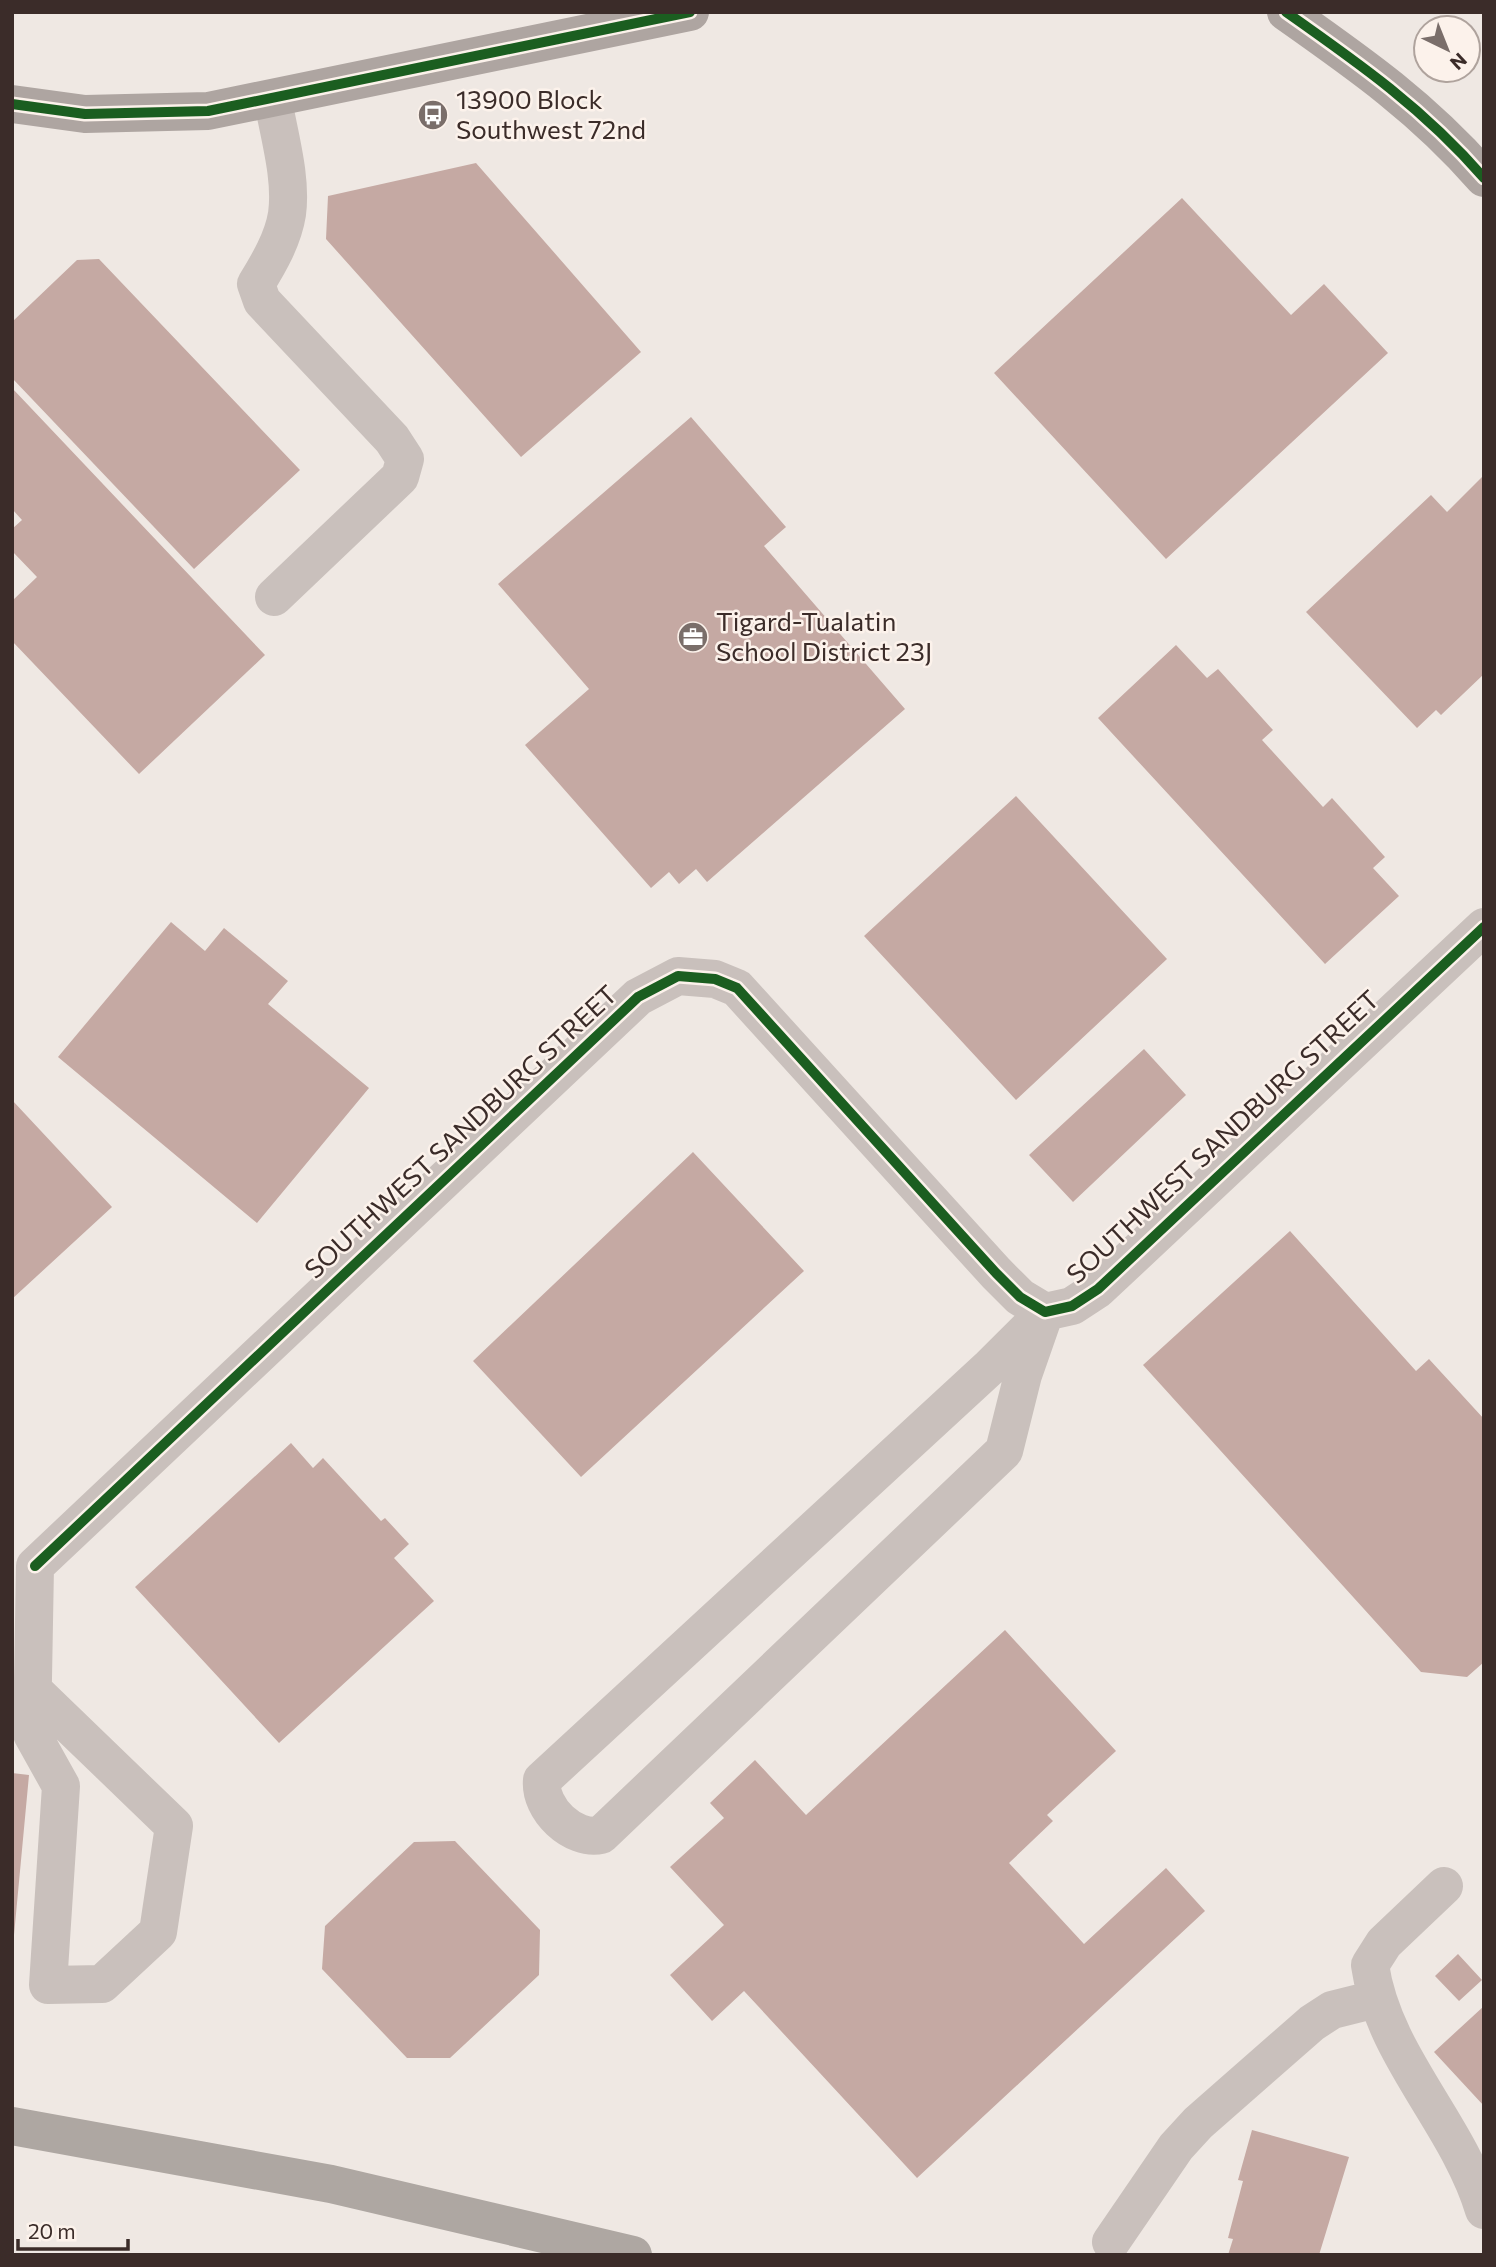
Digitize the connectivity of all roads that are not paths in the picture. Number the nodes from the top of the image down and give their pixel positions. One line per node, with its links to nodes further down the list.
1 (690, 12): 3 (main road)
2 (1286, 12): 5 (main road)
3 (273, 100): 4 (main road); 6 (street)
4 (12, 104)
5 (1484, 178)
6 (274, 597)
7 (1484, 927): 8 (street, SOUTHWEST SANDBURG STREET)
8 (1045, 1312): 8 (street); 9 (street, SOUTHWEST SANDBURG STREET)
9 (34, 1691): 9 (street)
10 (1444, 1886): 11 (street)
11 (1377, 1999): 13 (street); 14 (street)
12 (12, 2126): 15 (highway)
13 (1484, 2210)
14 (1111, 2242)
15 (634, 2255)

